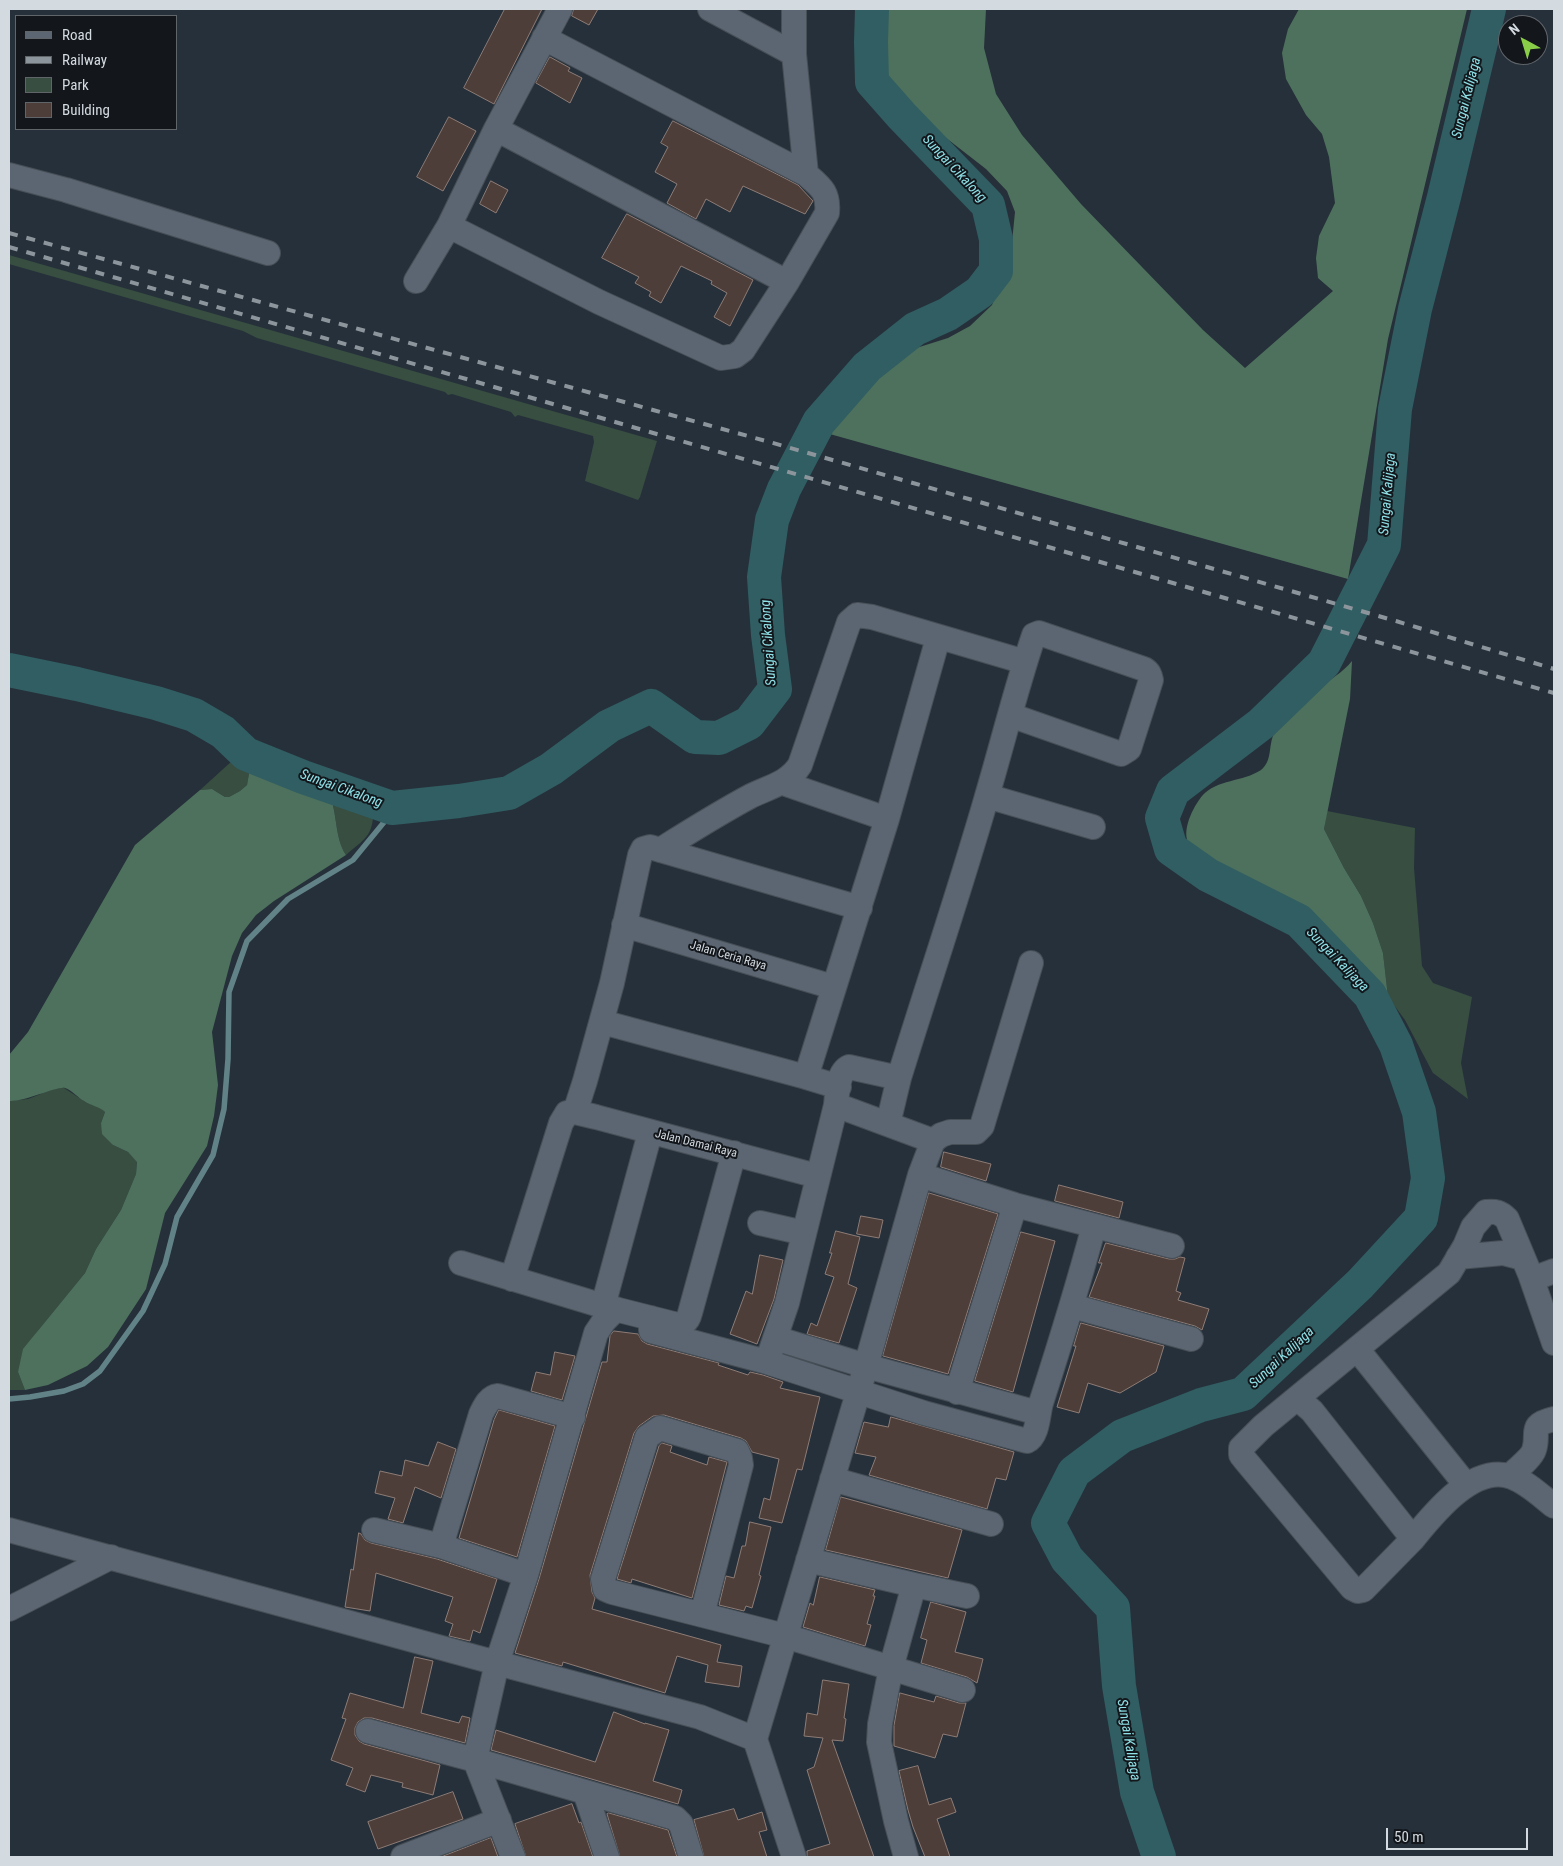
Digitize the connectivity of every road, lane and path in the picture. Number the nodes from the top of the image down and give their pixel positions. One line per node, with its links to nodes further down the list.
1 (560, 9): 4 (street)
2 (710, 9): 5 (street)
3 (794, 9): 5 (street)
4 (544, 38): 6 (street); 7 (street)
5 (794, 54): 7 (street)
6 (496, 129): 9 (street); 12 (street)
7 (806, 174): 12 (street)
8 (9, 175): 10 (street)
9 (449, 226): 11 (street); 12 (street)
10 (268, 254)
11 (416, 281)
12 (787, 282)
13 (938, 638): 14 (street); 16 (street); 18 (street)
14 (1025, 662): 15 (street); 15 (street)
15 (1010, 716): 17 (street)
16 (782, 783): 18 (street); 20 (street)
17 (987, 796): 19 (street); 27 (street)
18 (887, 819): 21 (street)
19 (1093, 827)
20 (660, 850): 21 (street); 22 (street)
21 (860, 908): 24 (street)
22 (624, 926): 24 (street, Jalan Ceria Raya); 25 (street)
23 (1031, 963): 32 (street)
24 (833, 987): 26 (street)
25 (602, 1022): 26 (street); 29 (street)
26 (806, 1078): 28 (street)
27 (899, 1078): 28 (street); 30 (street)
28 (837, 1096): 30 (street); 35 (street)
29 (575, 1112): 31 (street, Jalan Damai Raya); 45 (street)
30 (888, 1124): 32 (street)
31 (650, 1132): 33 (street, Jalan Damai Raya); 47 (street)
32 (933, 1141): 34 (street)
33 (734, 1153): 35 (street, Jalan Damai Raya); 48 (street)
34 (920, 1175): 36 (street); 54 (street)
35 (817, 1176): 39 (street)
36 (1015, 1205): 38 (street); 56 (street)
37 (760, 1224): 39 (street)
38 (1094, 1226): 40 (street); 46 (street)
39 (804, 1233): 49 (street)
40 (1172, 1246)
41 (1458, 1257): 43 (street); 43 (street); 52 (street)
42 (461, 1263): 45 (street)
43 (1526, 1266): 44 (street); 51 (street)
44 (1554, 1271)
45 (512, 1279): 47 (street)
46 (1072, 1306): 50 (street); 58 (street)
47 (608, 1313): 48 (street); 59 (street)
48 (651, 1318): 53 (street)
49 (775, 1338): 53 (street); 54 (street)
50 (1191, 1339)
51 (1554, 1342)
52 (1357, 1349): 57 (street); 63 (street)
53 (767, 1362): 55 (street)
54 (866, 1366): 55 (street); 56 (street)
55 (858, 1392): 58 (street); 62 (street)
56 (958, 1392): 58 (street)
57 (1297, 1398): 66 (street); 70 (street)
58 (1038, 1414)
59 (573, 1417): 71 (street); 74 (street)
60 (1554, 1419): 61 (street)
61 (1510, 1476): 63 (street); 64 (street)
62 (832, 1479): 67 (street); 73 (street)
63 (1466, 1485): 65 (street)
64 (1554, 1506)
65 (1435, 1512): 66 (street); 70 (street)
66 (1394, 1516): 70 (street)
67 (991, 1524)
68 (9, 1530): 72 (street)
69 (374, 1530): 71 (street)
70 (1412, 1539)
71 (441, 1546): 74 (street)
72 (111, 1557): 77 (street); 80 (street)
73 (808, 1560): 75 (street); 79 (street)
74 (526, 1574): 80 (street)
75 (914, 1585): 76 (street); 81 (street)
76 (967, 1596)
77 (9, 1609)
78 (702, 1615): 78 (street); 79 (street)
79 (784, 1636): 81 (street); 84 (street)
80 (497, 1663): 84 (street); 85 (street)
81 (891, 1668): 82 (street); 93 (street)
82 (963, 1690)
83 (368, 1731): 85 (street)
84 (755, 1739): 92 (street)
85 (475, 1760): 86 (street); 87 (street)
86 (585, 1792): 90 (street); 91 (street)
87 (499, 1820): 88 (street); 89 (street)
88 (416, 1855)
89 (513, 1857)
90 (607, 1857)
91 (691, 1857)
92 (794, 1857)
93 (906, 1857)

